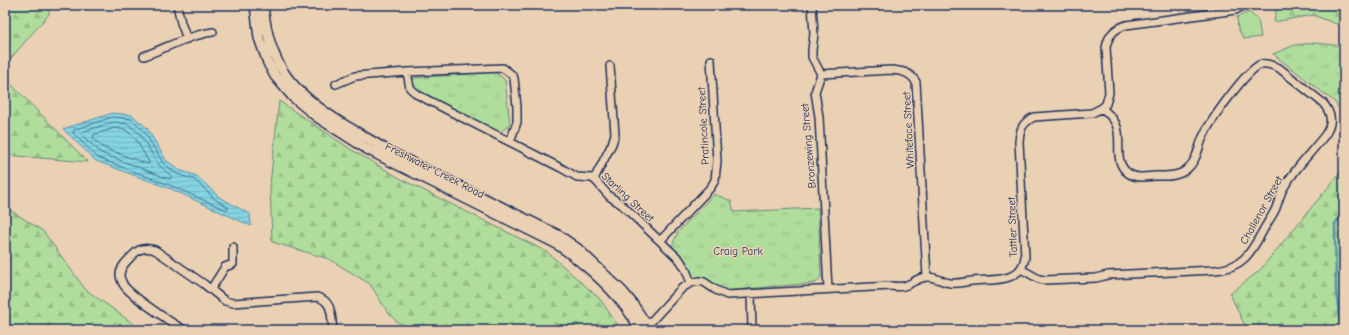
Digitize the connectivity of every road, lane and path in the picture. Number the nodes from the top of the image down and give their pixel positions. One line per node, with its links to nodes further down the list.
1 (177, 5): 7 (street)
2 (255, 5): 25 (main road, Freshwater Creek Road)
3 (263, 5): 25 (main road, Freshwater Creek Road)
4 (812, 5): 12 (street)
5 (1245, 5): 14 (street)
6 (213, 32): 7 (street)
7 (187, 39): 8 (street)
8 (144, 56)
9 (710, 60): 17 (street, Pratincole Street)
10 (610, 66): 16 (street)
11 (407, 72): 13 (street); 15 (street, Starling Street); 15 (street)
12 (821, 74): 20 (street, Whiteface Street); 23 (street, Bronzewing Street)
13 (336, 84)
14 (1102, 108): 19 (street, Tattler Street); 19 (street, Challenor Street)
15 (510, 142): 16 (street, Starling Street)
16 (594, 179): 17 (street, Starling Street)
17 (660, 241): 21 (street, Starling Street)
18 (233, 247): 22 (street)
19 (1021, 269): 20 (street, Tattler Street)
20 (927, 277): 23 (street)
21 (690, 283): 24 (street); 25 (street)
22 (211, 289): 26 (street); 27 (street)
23 (828, 289): 24 (street)
24 (751, 293): 28 (street)
25 (645, 329)
26 (184, 330)
27 (333, 330)
28 (752, 330)

